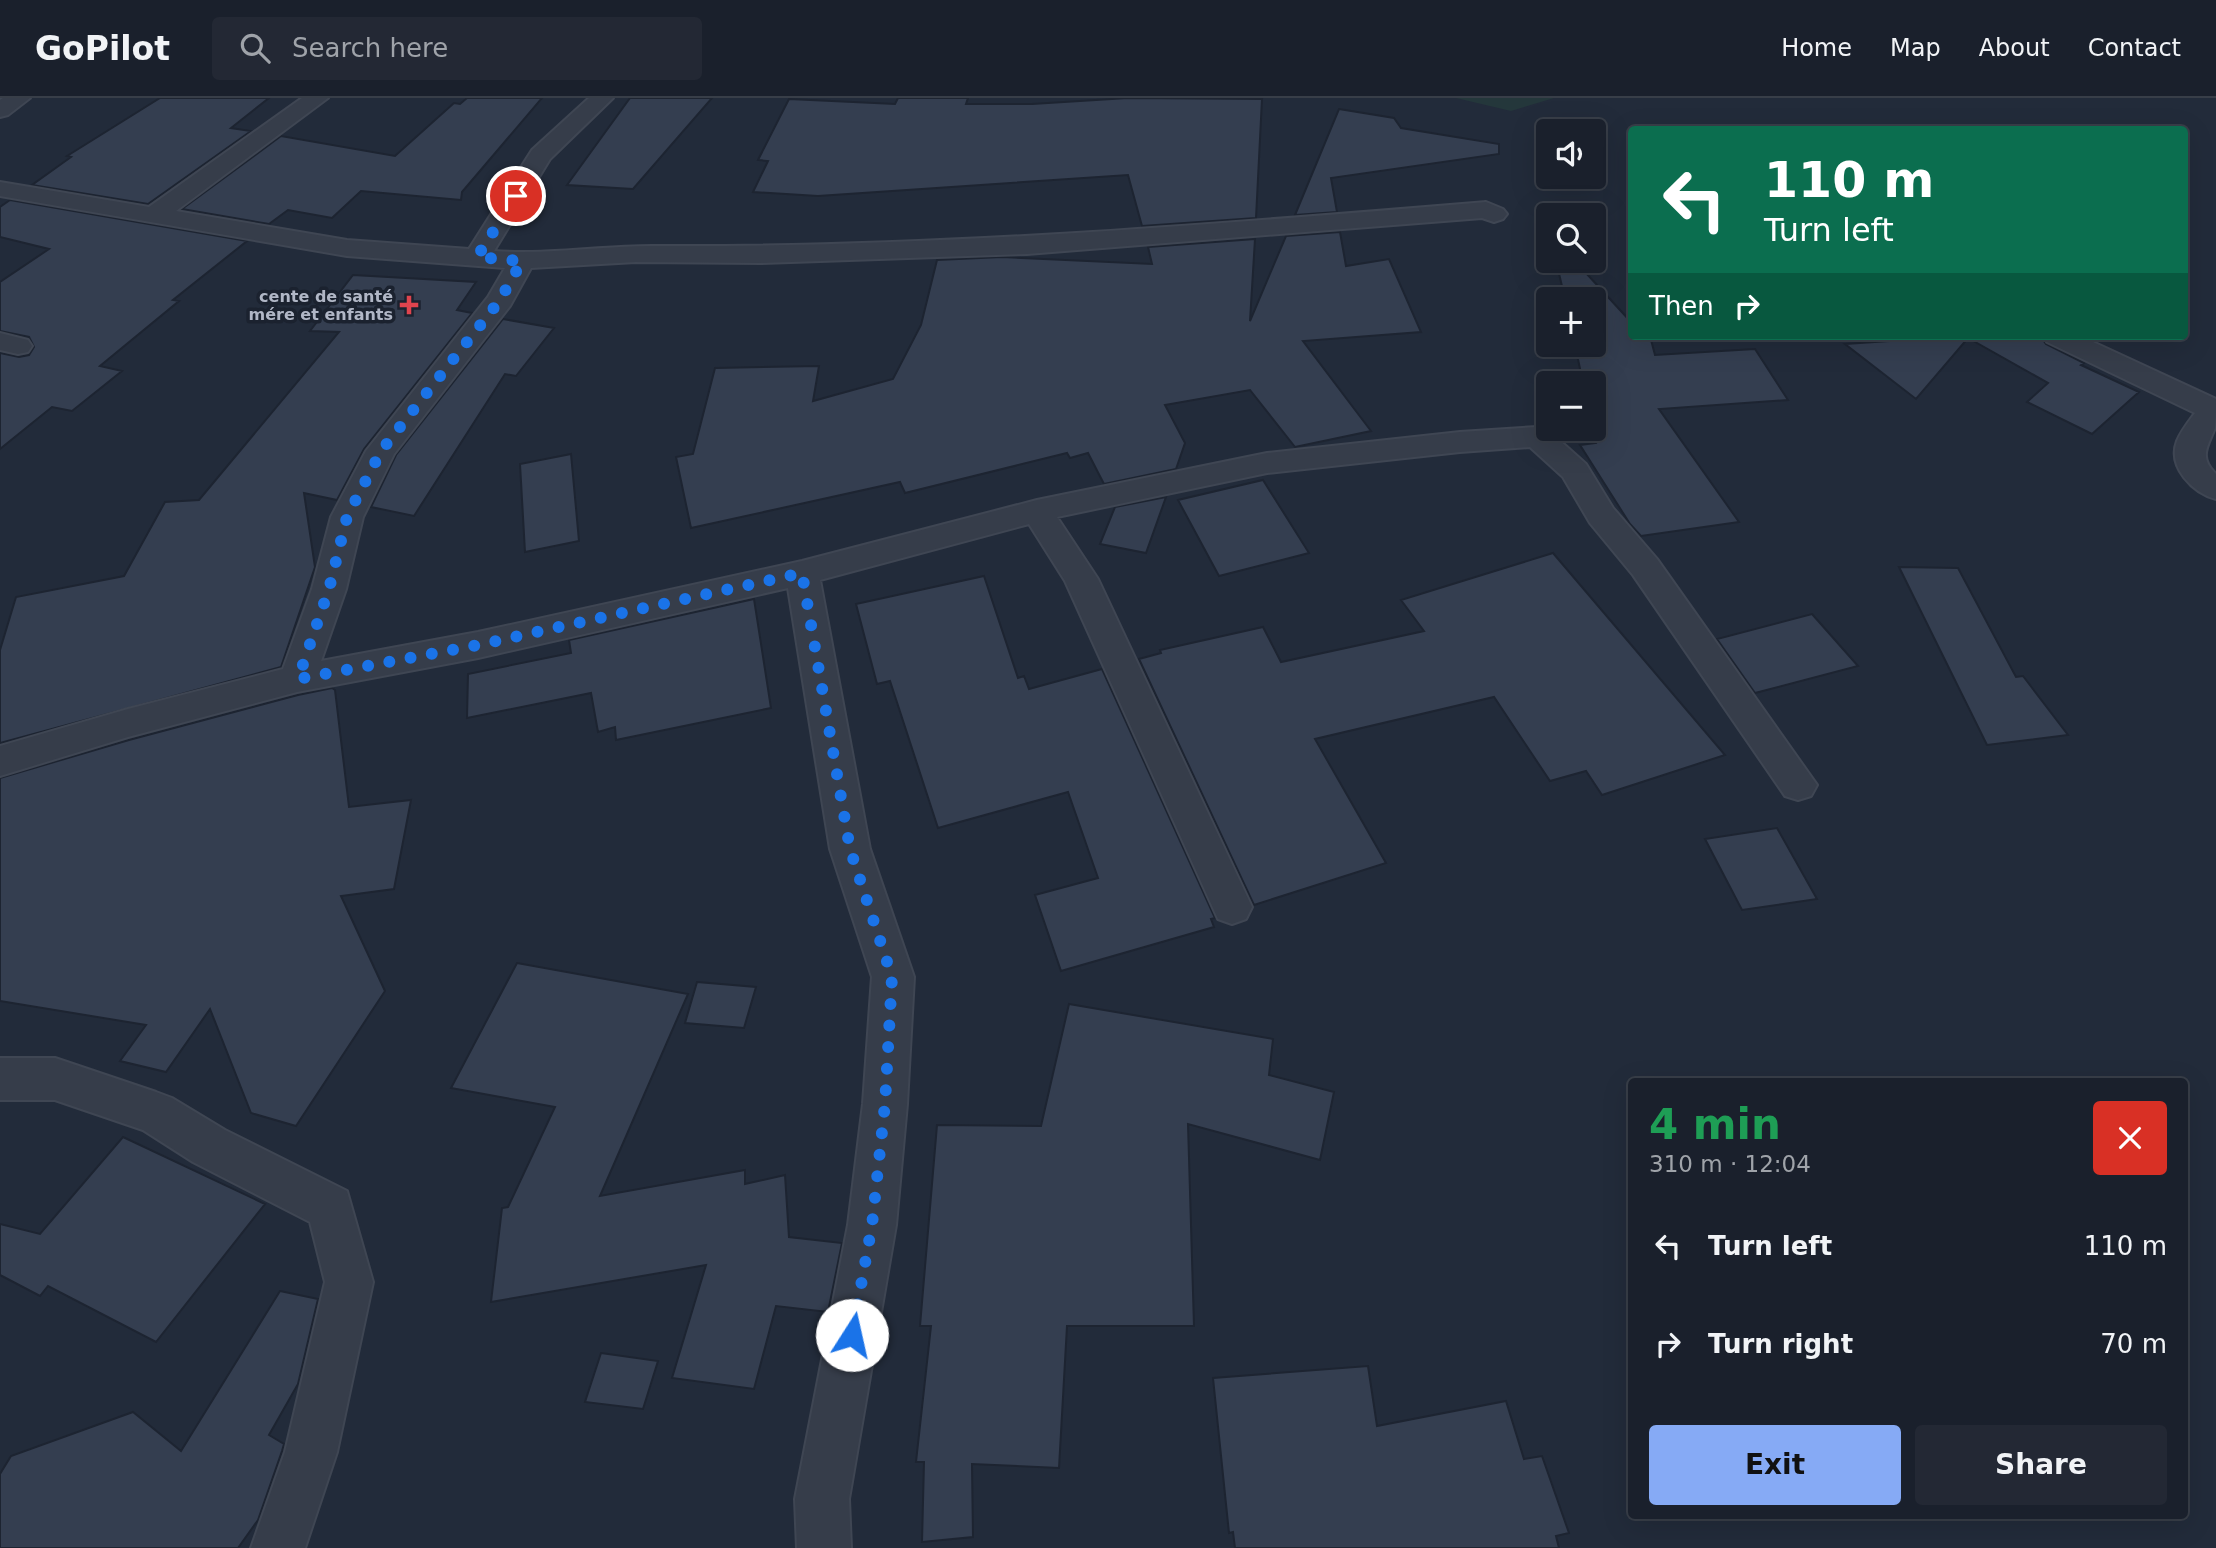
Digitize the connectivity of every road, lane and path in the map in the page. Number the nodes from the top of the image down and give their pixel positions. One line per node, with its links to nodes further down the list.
1 (19, 98): 4 (street)
2 (317, 98): 7 (street)
3 (602, 98): 8 (street)
4 (0, 110)
5 (0, 189): 7 (street)
6 (1494, 214): 9 (street)
7 (153, 216): 8 (street)
8 (477, 257): 9 (street)
9 (522, 261): 15 (street)
10 (2066, 340): 11 (street)
11 (2215, 409): 12 (street)
12 (2216, 489)
13 (1037, 511): 14 (street); 17 (street); 18 (street)
14 (802, 573): 15 (street); 21 (street)
15 (298, 679): 16 (street)
16 (0, 761)
17 (1798, 786)
18 (1232, 907)
19 (0, 1079): 20 (street)
20 (278, 1548)
21 (824, 1548)

